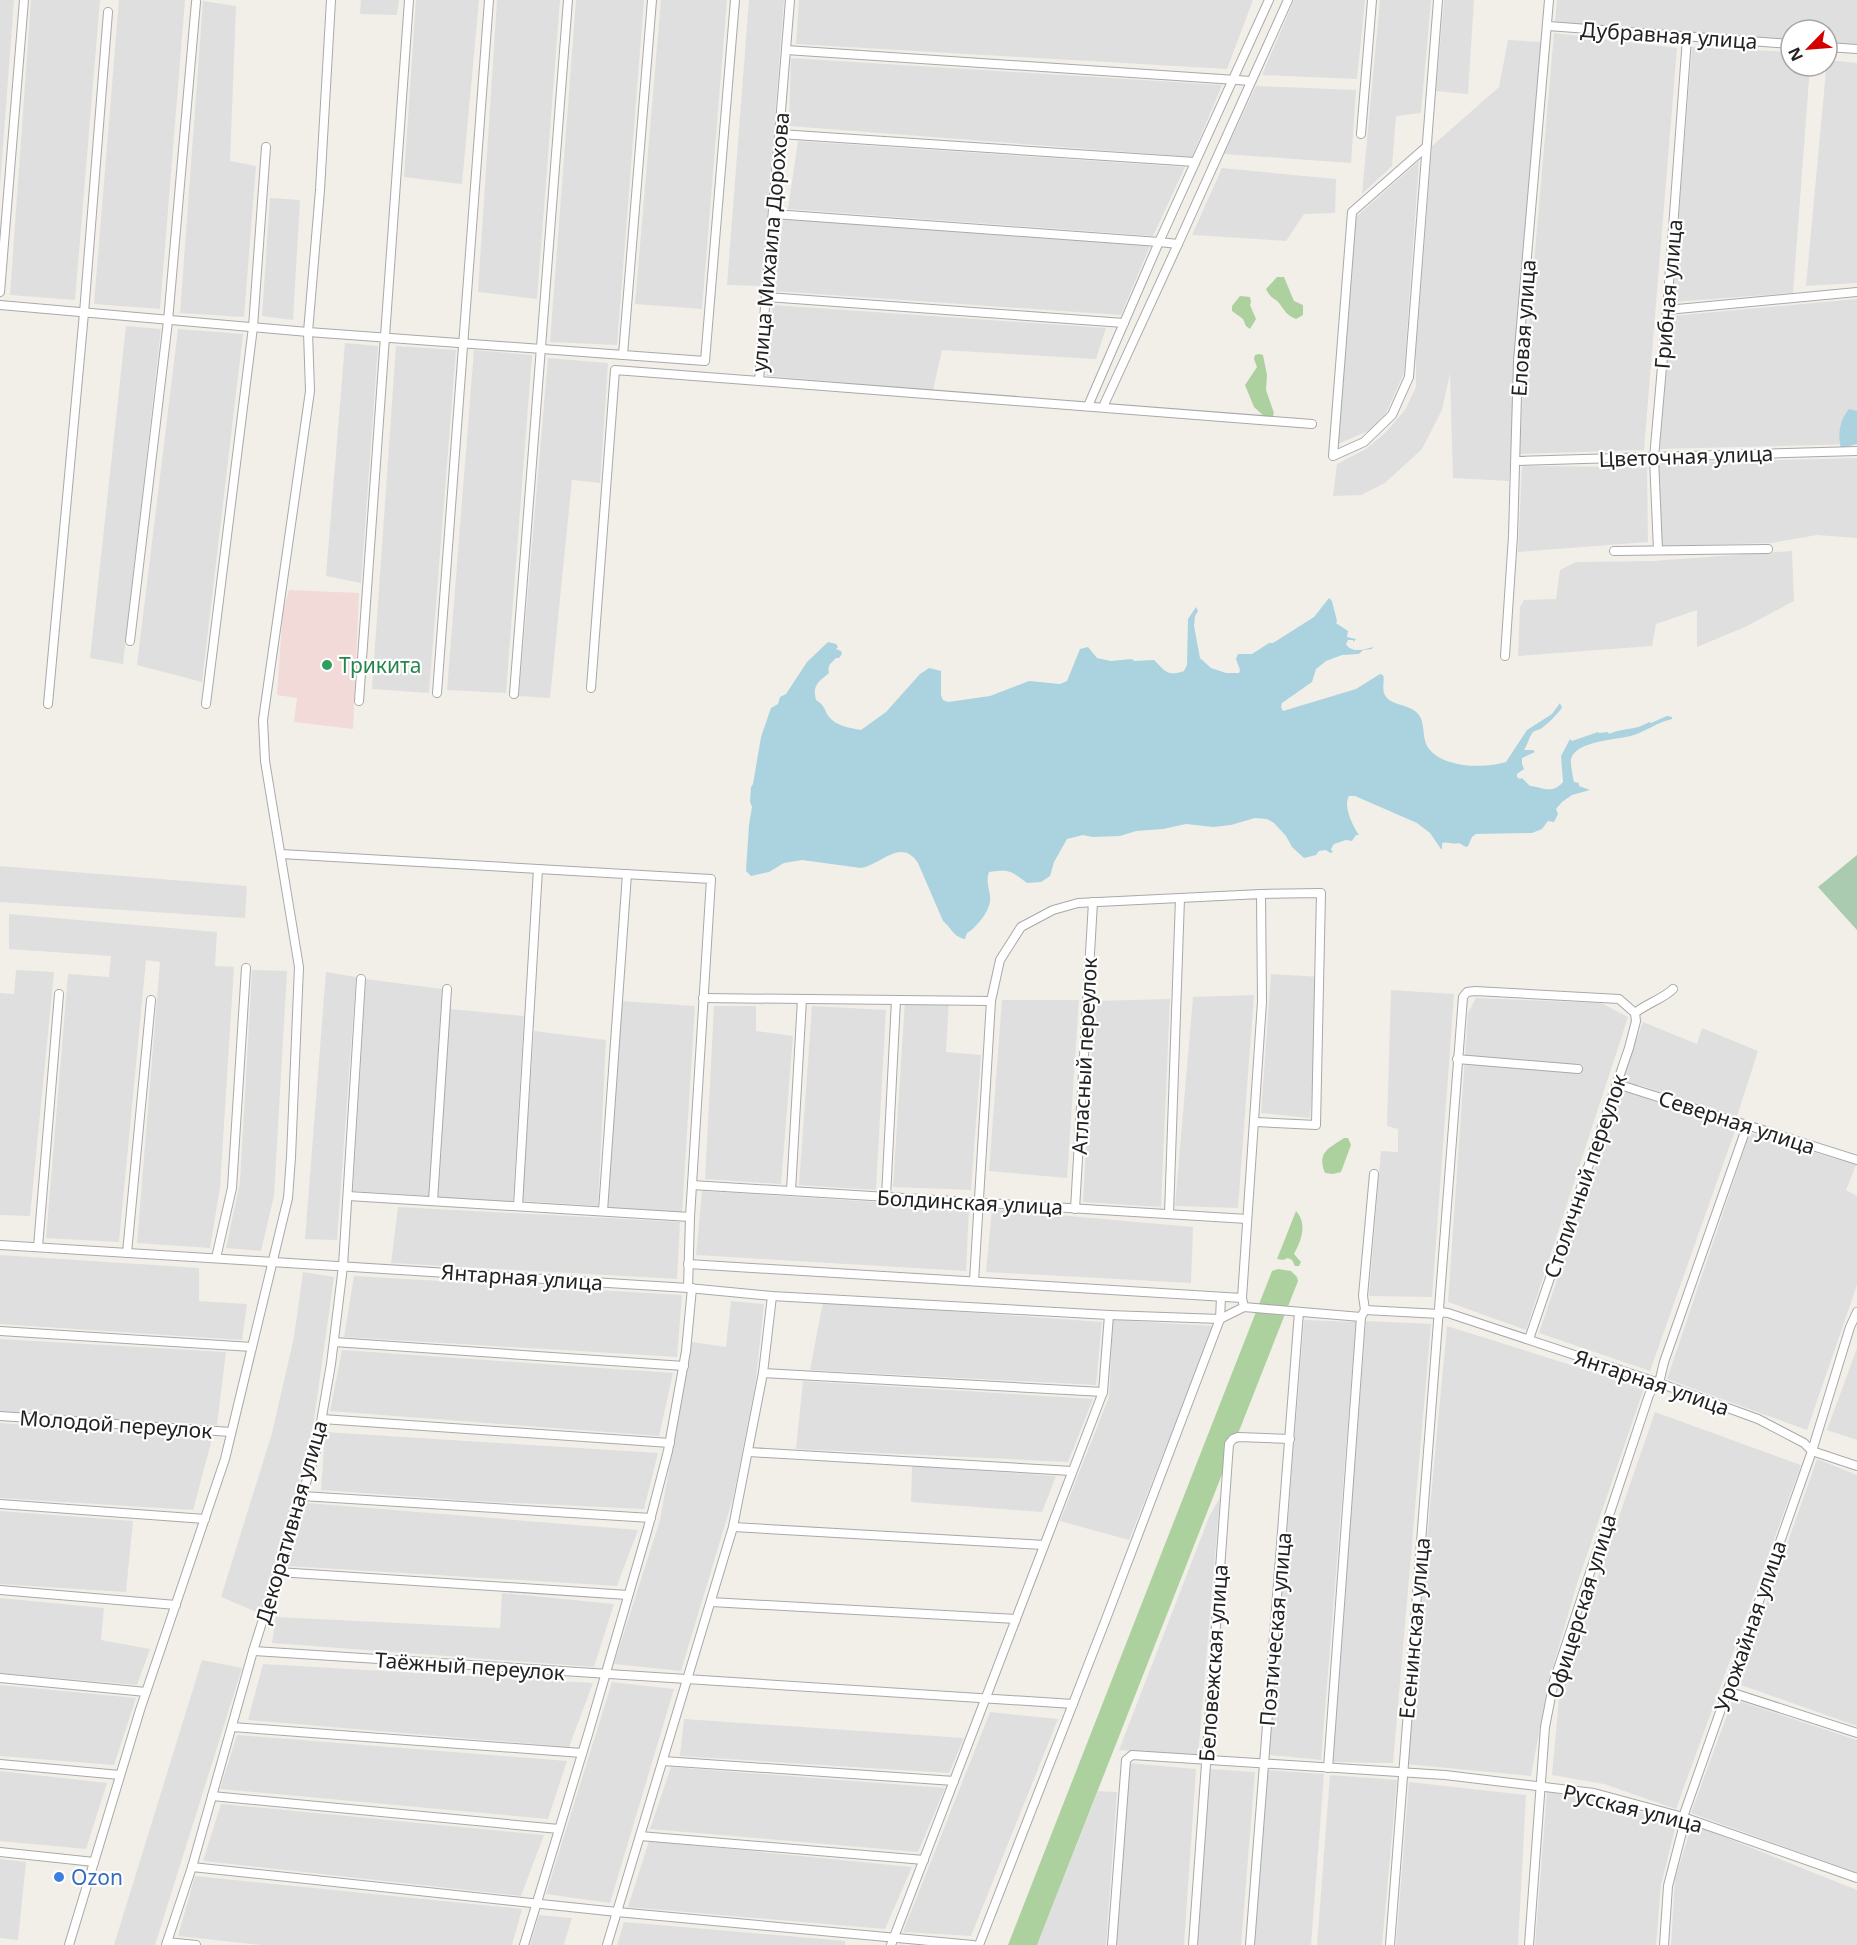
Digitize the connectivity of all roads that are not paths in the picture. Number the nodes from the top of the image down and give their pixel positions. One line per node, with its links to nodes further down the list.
1 (24, 0): 32 (street)
2 (331, 0): 41 (street)
3 (409, 0): 42 (street)
4 (489, 0): 43 (street)
5 (568, 0): 44 (street)
6 (652, 0): 45 (street)
7 (735, 0): 45 (street)
8 (790, 0): 21 (street, улица Михаила Дорохова)
9 (1269, 0): 22 (street)
10 (1288, 0): 23 (street)
11 (1372, 0): 25 (street)
12 (1438, 0): 27 (street)
13 (1549, 0): 16 (street, Еловая улица)
14 (196, 2): 38 (street)
15 (108, 12): 37 (street)
16 (1548, 26): 17 (street, Дубравная улица); 52 (street, Еловая улица)
17 (1687, 38): 18 (street, Дубравная улица); 36 (street, Грибная улица)
18 (1779, 43)
19 (1839, 48): 20 (street)
20 (1857, 49)
21 (786, 50): 22 (street); 24 (street, улица Михаила Дорохова)
22 (1233, 80): 23 (street); 28 (street)
23 (1251, 81): 31 (street)
24 (780, 134): 28 (street); 29 (street, улица Михаила Дорохова)
25 (1361, 134)
26 (266, 147): 40 (street)
27 (1425, 148): 27 (street)
28 (1195, 162): 30 (street)
29 (774, 214): 30 (street); 34 (street, улица Михаила Дорохова)
30 (1159, 242): 31 (street); 39 (street)
31 (1178, 244): 48 (street)
32 (0, 292)
33 (1857, 292): 36 (street)
34 (766, 297): 39 (street); 46 (street, улица Михаила Дорохова)
35 (0, 305): 37 (street)
36 (1667, 310): 51 (street, Грибная улица)
37 (84, 313): 38 (street); 62 (street)
38 (168, 321): 40 (street); 56 (street)
39 (1124, 323): 47 (street)
40 (253, 327): 41 (street); 63 (street)
41 (308, 332): 42 (street); 64 (street)
42 (385, 338): 43 (street); 61 (street)
43 (463, 344): 44 (street); 59 (street)
44 (541, 349): 45 (street); 60 (street)
45 (623, 355)
46 (759, 381): 47 (street); 58 (street, улица Михаила Дорохова)
47 (1088, 406): 48 (street)
48 (1103, 407): 49 (street)
49 (1312, 424)
50 (1857, 451): 51 (street, Цветочная улица)
51 (1654, 458): 52 (street, Цветочная улица); 54 (street, Грибная улица)
52 (1516, 461): 57 (street, Еловая улица)
53 (1768, 549): 54 (street)
54 (1658, 550): 55 (street)
55 (1614, 551)
56 (130, 641)
57 (1505, 656)
58 (591, 688)
59 (437, 693)
60 (514, 694)
61 (359, 700)
62 (48, 704)
63 (206, 705)
64 (280, 854): 65 (street); 104 (street)
65 (538, 869): 66 (street); 94 (street)
66 (627, 874): 75 (street); 96 (street)
67 (1261, 894): 68 (street); 84 (street); 84 (street)
68 (1180, 898): 69 (street); 97 (street)
69 (1093, 902): 79 (street); 95 (street, Атласный переулок)
70 (246, 968): 103 (street)
71 (361, 979): 90 (street, Декоративная улица)
72 (447, 989): 92 (street)
73 (1673, 989): 80 (street)
74 (59, 994): 101 (street)
75 (703, 998): 76 (street); 88 (street)
76 (802, 999): 78 (street); 89 (street)
77 (151, 1000): 102 (street)
78 (896, 1000): 79 (street); 91 (street)
79 (992, 1001): 93 (street)
80 (1635, 1012): 81 (street, Есенинская улица); 83 (street, Столичный переулок)
81 (1457, 1059): 82 (street); 115 (street, Есенинская улица)
82 (1578, 1069)
83 (1617, 1084): 85 (street, Северная улица); 120 (street, Столичный переулок)
84 (1255, 1122): 99 (street)
85 (1747, 1126): 86 (street, Северная улица); 125 (street, Офицерская улица)
86 (1857, 1160)
87 (1374, 1174): 116 (street)
88 (692, 1185): 89 (street, Болдинская улица); 98 (street)
89 (790, 1191): 91 (street, Болдинская улица)
90 (348, 1196): 92 (street); 106 (street, Декоративная улица)
91 (886, 1197): 93 (street, Болдинская улица)
92 (433, 1201): 94 (street)
93 (979, 1203): 95 (street, Болдинская улица); 107 (street)
94 (518, 1206): 96 (street)
95 (1075, 1209): 97 (street, Болдинская улица)
96 (603, 1211): 98 (street)
97 (1169, 1214): 99 (street, Болдинская улица)
98 (690, 1217): 105 (street)
99 (1247, 1219): 111 (street)
100 (0, 1245): 101 (street, Янтарная улица)
101 (38, 1247): 102 (street, Янтарная улица)
102 (127, 1253): 103 (street, Янтарная улица)
103 (216, 1258): 104 (street, Янтарная улица)
104 (273, 1262): 106 (street, Янтарная улица); 122 (street)
105 (688, 1264): 107 (street); 108 (street)
106 (343, 1266): 108 (street, Янтарная улица); 121 (street, Декоративная улица)
107 (974, 1281): 110 (street)
108 (690, 1288): 109 (street, Янтарная улица); 123 (street)
109 (772, 1296): 117 (street, Янтарная улица); 124 (street)
110 (1221, 1297): 111 (street); 118 (street)
111 (1242, 1298): 112 (street)
112 (1244, 1307): 113 (street, Янтарная улица); 118 (street)
113 (1299, 1312): 116 (street, Янтарная улица); 130 (street, Поэтическая улица)
114 (1857, 1312): 132 (street, Урожайная улица)
115 (1440, 1313): 116 (street, Янтарная улица); 120 (street, Янтарная улица); 164 (street, Есенинская улица)
116 (1363, 1314): 163 (street)
117 (1109, 1315): 118 (street, Янтарная улица); 126 (street)
118 (1220, 1319): 155 (street)
119 (0, 1331): 122 (street)
120 (1529, 1339): 125 (street, Янтарная улица)
121 (334, 1342): 123 (street); 128 (street, Декоративная улица)
122 (252, 1347): 129 (street)
123 (684, 1366): 131 (street)
124 (763, 1373): 126 (street); 133 (street)
125 (1657, 1382): 132 (street, Янтарная улица); 167 (street, Офицерская улица)
126 (1103, 1392): 135 (street)
127 (0, 1416): 129 (street, Молодой переулок)
128 (322, 1419): 131 (street); 136 (street, Декоративная улица)
129 (231, 1432): 139 (street)
130 (1290, 1439): 160 (street, Беловежская улица); 162 (street, Поэтическая улица)
131 (670, 1443): 138 (street)
132 (1812, 1451): 134 (street, Янтарная улица); 152 (street, Урожайная улица)
133 (749, 1452): 135 (street); 140 (street)
134 (1857, 1466)
135 (1072, 1471): 141 (street)
136 (302, 1496): 138 (street); 142 (street, Декоративная улица)
137 (0, 1504): 139 (street)
138 (651, 1518): 144 (street)
139 (205, 1519): 146 (street)
140 (733, 1527): 141 (street); 145 (street)
141 (1044, 1545): 147 (street)
142 (278, 1572): 144 (street); 148 (street, Декоративная улица)
143 (0, 1590): 146 (street)
144 (628, 1595): 149 (street)
145 (711, 1602): 147 (street); 151 (street)
146 (176, 1605): 153 (street)
147 (1016, 1619): 154 (street)
148 (253, 1651): 149 (street, Таёжный переулок); 156 (street, Декоративная улица)
149 (605, 1675): 151 (street, Таёжный переулок); 158 (street)
150 (0, 1678): 153 (street)
151 (687, 1681): 154 (street, Таёжный переулок); 159 (street)
152 (1727, 1691): 157 (street); 169 (street, Урожайная улица)
153 (146, 1692): 165 (street)
154 (985, 1699): 155 (street, Таёжный переулок); 166 (street)
155 (1073, 1704): 186 (street)
156 (232, 1726): 158 (street); 168 (street, Декоративная улица)
157 (1857, 1733)
158 (582, 1754): 170 (street)
159 (663, 1761): 166 (street); 171 (street)
160 (1206, 1761): 162 (street, Русская улица); 187 (street, Русская улица); 188 (street, Беловежская улица)
161 (0, 1764): 165 (street)
162 (1264, 1765): 163 (street, Русская улица); 189 (street, Поэтическая улица)
163 (1328, 1768): 164 (street, Русская улица)
164 (1402, 1772): 167 (street, Русская улица); 190 (street, Есенинская улица)
165 (120, 1775): 174 (street)
166 (954, 1781): 173 (street)
167 (1542, 1786): 169 (street, Русская улица); 191 (street, Офицерская улица)
168 (212, 1796): 170 (street); 175 (street, Декоративная улица)
169 (1683, 1817): 176 (street, Русская улица); 192 (street, Урожайная улица)
170 (560, 1829): 177 (street)
171 (640, 1836): 173 (street); 178 (street)
172 (0, 1852): 174 (street)
173 (924, 1860): 179 (street)
174 (94, 1862): 181 (street)
175 (192, 1867): 177 (street); 180 (street, Декоративная улица)
176 (1857, 1878)
177 (537, 1904): 178 (street); 183 (street)
178 (617, 1912): 179 (street); 184 (street)
179 (893, 1941): 185 (street)
180 (167, 1943): 182 (street)
181 (69, 1945)
182 (196, 1945)
183 (524, 1945)
184 (607, 1945)
185 (973, 1945)
186 (979, 1945)
187 (1112, 1945)
188 (1193, 1945)
189 (1250, 1945)
190 (1390, 1945)
191 (1529, 1945)
192 (1664, 1945)

